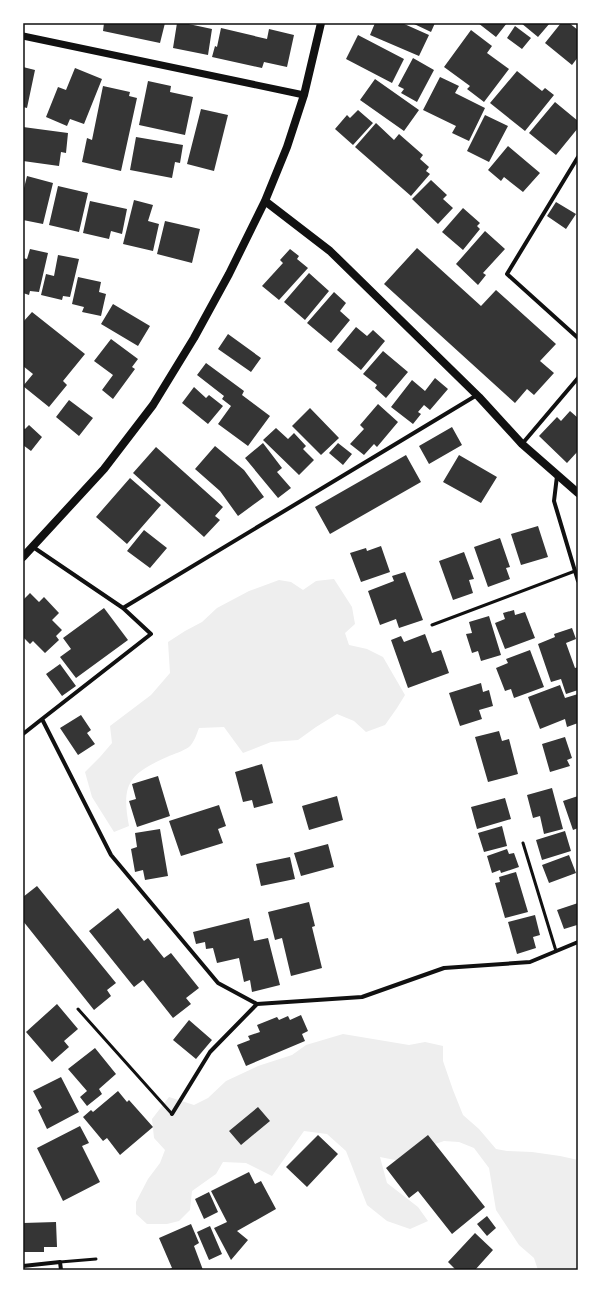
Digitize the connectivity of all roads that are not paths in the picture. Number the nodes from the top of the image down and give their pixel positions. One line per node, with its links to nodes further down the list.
1 (321, 23): 3 (main road)
2 (23, 36): 3 (street)
3 (304, 95): 5 (main road)
4 (578, 157): 6 (street)
5 (265, 201): 8 (main road); 12 (main road)
6 (578, 338)
7 (578, 378): 9 (street)
8 (477, 395): 9 (main road); 16 (street)
9 (522, 444): 10 (main road)
10 (557, 476): 11 (main road); 14 (street)
11 (578, 493)
12 (33, 547): 13 (main road); 16 (street)
13 (23, 557)
14 (575, 571): 15 (street); 17 (lane)
15 (578, 581)
16 (124, 608): 18 (street)
17 (432, 625)
18 (42, 719): 19 (street); 23 (street)
19 (23, 734)
20 (524, 843): 22 (lane)
21 (578, 942): 22 (street)
22 (556, 951): 23 (street)
23 (257, 1004): 25 (street)
24 (78, 1009): 25 (lane)
25 (172, 1114)
26 (96, 1259): 27 (lane)
27 (60, 1262): 28 (street); 29 (street)
28 (23, 1266)
29 (60, 1270)

